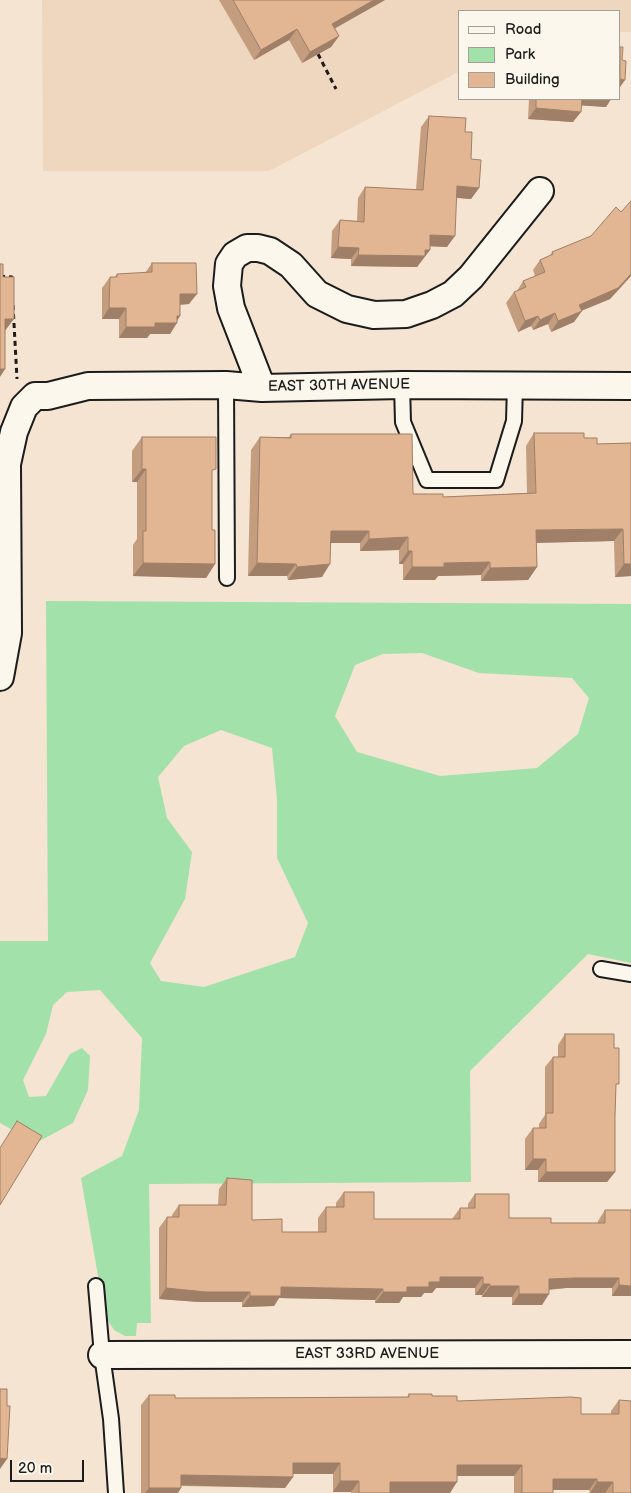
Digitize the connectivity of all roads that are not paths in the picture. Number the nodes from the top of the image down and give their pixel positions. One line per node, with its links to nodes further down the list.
1 (540, 191): 6 (street)
2 (226, 385): 6 (street, EAST 30TH AVENUE); 7 (lane); 8 (street, EAST 30TH AVENUE)
3 (402, 385): 4 (street, EAST 30TH AVENUE); 4 (lane); 6 (street, EAST 30TH AVENUE)
4 (514, 385): 5 (street, EAST 30TH AVENUE)
5 (631, 386)
6 (262, 388)
7 (228, 578)
8 (0, 677)
9 (601, 969): 10 (lane)
10 (631, 974)
11 (96, 1286): 12 (lane)
12 (102, 1354): 13 (street, EAST 33RD AVENUE); 14 (lane)
13 (631, 1354)
14 (116, 1493)

